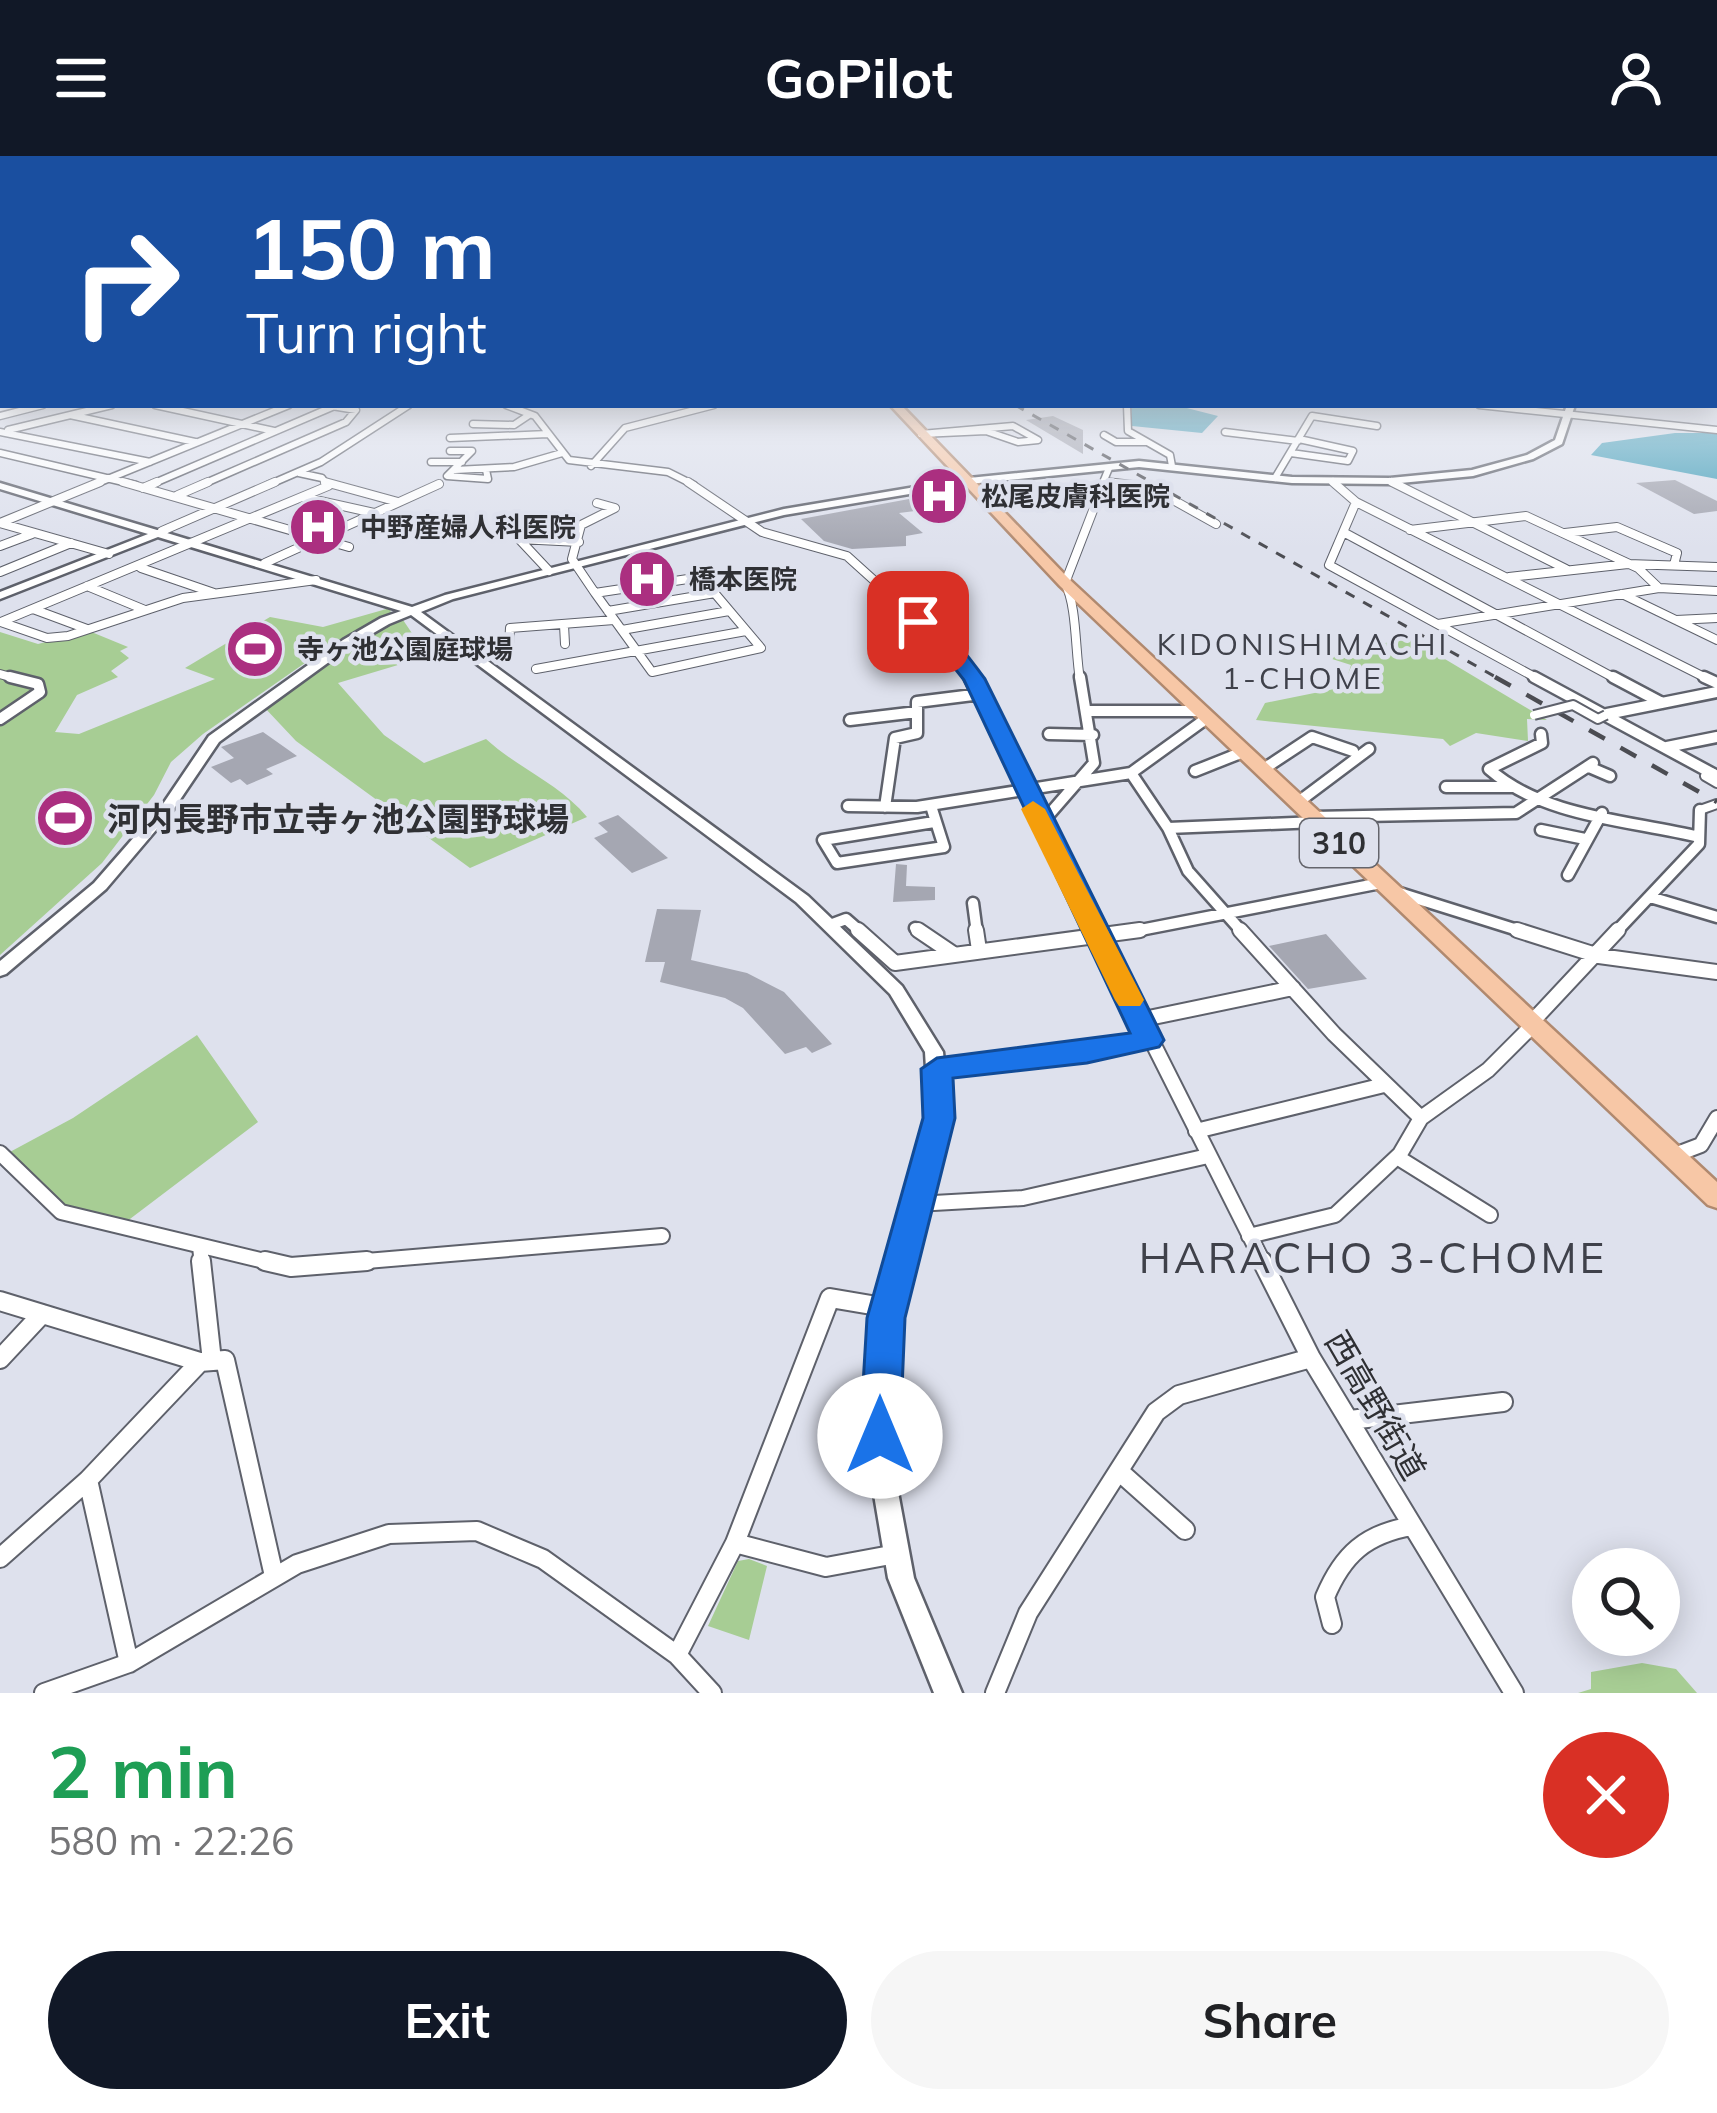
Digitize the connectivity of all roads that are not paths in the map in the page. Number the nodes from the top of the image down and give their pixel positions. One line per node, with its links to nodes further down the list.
1 (32, 408): 17 (street)
2 (99, 408): 15 (street)
3 (170, 408): 19 (street)
4 (277, 408): 19 (street)
5 (326, 408): 25 (street)
6 (343, 408): 33 (street)
7 (405, 408): 40 (street)
8 (513, 408): 16 (street, 西高野街道)
9 (702, 408): 42 (street)
10 (899, 408): 28 (highway, 310)
11 (1127, 408): 23 (street)
12 (1321, 408): 18 (street)
13 (1535, 408): 14 (street)
14 (1572, 410): 22 (street); 49 (street)
15 (70, 415): 24 (street); 31 (street)
16 (530, 415): 20 (street); 27 (street, 西高野街道)
17 (0, 416)
18 (1316, 418): 21 (street); 30 (street)
19 (243, 423): 25 (street); 31 (street)
20 (473, 424)
21 (1377, 427)
22 (1717, 430)
23 (1128, 431): 32 (street); 32 (street)
24 (0, 432): 38 (street)
25 (275, 432): 55 (street)
26 (1225, 432): 30 (street)
27 (548, 434): 29 (street); 36 (street, 西高野街道)
28 (921, 434): 28 (street); 48 (highway, 310)
29 (449, 438)
30 (1298, 440): 37 (street); 37 (street)
31 (196, 442): 38 (street)
32 (1147, 442): 43 (street)
33 (296, 444): 40 (street); 56 (street)
34 (450, 451): 41 (street)
35 (0, 453): 47 (street)
36 (562, 453): 41 (street); 42 (street, 西高野街道)
37 (1291, 453): 46 (street)
38 (150, 462): 47 (street)
39 (430, 462): 41 (street)
40 (317, 463): 45 (street)
41 (459, 466)
42 (591, 466): 65 (street, 西高野街道)
43 (1172, 466): 44 (street); 46 (street)
44 (1109, 468): 48 (street); 50 (street)
45 (298, 473): 53 (street); 62 (street)
46 (1275, 478): 51 (street)
47 (107, 479): 55 (street); 58 (street)
48 (969, 481): 65 (street); 92 (highway, 310)
49 (1390, 481): 51 (street); 66 (street)
50 (1106, 482): 68 (street); 92 (street)
51 (1333, 482): 60 (street)
52 (439, 484): 59 (street)
53 (328, 486): 57 (street); 59 (street)
54 (0, 487): 58 (street)
55 (143, 488): 56 (street)
56 (178, 496): 62 (street)
57 (302, 497): 63 (street); 64 (street)
58 (56, 501): 67 (street); 70 (street)
59 (400, 502): 63 (street)
60 (1356, 502): 69 (street); 72 (street)
61 (597, 503): 76 (street)
62 (218, 508): 64 (street); 70 (street)
63 (376, 513): 74 (street)
64 (252, 518): 74 (street); 75 (street)
65 (744, 521): 83 (street); 123 (street, 西高野街道)
66 (1470, 522): 69 (street); 73 (street); 88 (street)
67 (0, 523): 71 (street)
68 (1216, 524)
69 (1410, 530): 90 (street)
70 (162, 531): 75 (street); 80 (street)
71 (33, 533): 77 (street); 78 (street)
72 (1345, 533): 106 (street); 110 (street)
73 (1564, 534): 82 (street); 84 (street)
74 (322, 538): 79 (street); 81 (street)
75 (198, 542): 81 (street); 86 (street)
76 (579, 542): 83 (street); 87 (street)
77 (71, 543): 80 (street); 89 (street)
78 (0, 546)
79 (349, 547)
80 (109, 554): 100 (street)
81 (266, 563): 91 (street)
82 (1628, 564): 84 (street); 88 (street); 94 (street)
83 (575, 565): 87 (street); 96 (street)
84 (1674, 565): 85 (street)
85 (1717, 567)
86 (141, 568): 93 (street); 98 (street)
87 (549, 571): 104 (street)
88 (1569, 571): 90 (street)
89 (0, 572)
90 (1508, 578): 101 (street)
91 (316, 580): 98 (street); 104 (street)
92 (1065, 583): 125 (street); 127 (highway, 310)
93 (86, 586): 102 (street); 103 (street)
94 (1659, 588): 95 (street); 99 (street)
95 (1717, 591)
96 (596, 593): 97 (street); 107 (street)
97 (715, 593): 105 (street); 107 (street)
98 (220, 594): 103 (street)
99 (1622, 594): 101 (street); 109 (street)
100 (0, 596)
101 (1557, 602): 106 (street); 121 (street)
102 (32, 608): 112 (street); 112 (street)
103 (145, 610): 112 (street)
104 (411, 610): 169 (street); 175 (street)
105 (730, 611): 113 (street); 114 (street)
106 (1496, 613): 110 (street); 124 (street)
107 (611, 615): 111 (street); 113 (street)
108 (1717, 618): 109 (street)
109 (1674, 620): 115 (street)
110 (1437, 624): 129 (street)
111 (564, 625): 116 (street); 117 (street)
112 (87, 629)
113 (622, 630): 118 (street)
114 (746, 631): 118 (street); 118 (street)
115 (1717, 640)
116 (565, 644)
117 (509, 646)
118 (637, 651): 119 (street)
119 (536, 669)
120 (0, 674): 130 (street)
121 (1717, 682)
122 (1717, 692): 124 (street)
123 (981, 694): 126 (street); 148 (street, 西高野街道)
124 (1662, 703): 129 (street)
125 (1089, 711): 127 (street); 133 (street)
126 (916, 712): 131 (street); 153 (street)
127 (1203, 715): 139 (highway, 310); 142 (street)
128 (1534, 715): 129 (street, bridge)
129 (1606, 715): 136 (street)
130 (0, 719)
131 (850, 720)
132 (1049, 734): 133 (street)
133 (1093, 734): 145 (street)
134 (1541, 734): 147 (street)
135 (1717, 737): 136 (street)
136 (1666, 748): 144 (street)
137 (1369, 749): 156 (street)
138 (1353, 751): 140 (street)
139 (1243, 752): 140 (highway, 310); 141 (street)
140 (1262, 770): 156 (highway, 310)
141 (1195, 771)
142 (1130, 773): 145 (street); 159 (street)
143 (1610, 776): 149 (street)
144 (1715, 777)
145 (1078, 784): 148 (street); 158 (street)
146 (1446, 787): 147 (street)
147 (1512, 787): 149 (street)
148 (1025, 790): 152 (street); 158 (street, 西高野街道)
149 (1531, 799): 155 (street); 156 (street)
150 (1717, 804): 154 (street)
151 (848, 806): 153 (street)
152 (931, 806): 153 (street); 157 (street)
153 (885, 807)
154 (1700, 810): 161 (street)
155 (1601, 813): 161 (street); 162 (street)
156 (1308, 814): 159 (street); 164 (highway, 310)
157 (934, 822): 157 (street)
158 (1040, 825): 171 (street, 西高野街道)
159 (1168, 828): 167 (street)
160 (1541, 830): 162 (street)
161 (1699, 837): 165 (street)
162 (1586, 839): 163 (street)
163 (1568, 875)
164 (1385, 887): 167 (street); 174 (street); 179 (highway, 310)
165 (1650, 897): 168 (street); 174 (street)
166 (974, 903): 172 (street)
167 (1223, 910): 171 (street); 177 (street)
168 (1717, 917)
169 (830, 926): 173 (street); 181 (street)
170 (915, 928): 173 (street)
171 (1100, 938): 172 (street); 178 (street, 西高野街道)
172 (979, 950): 173 (street)
173 (952, 953)
174 (1599, 956): 176 (street); 179 (street)
175 (0, 970)
176 (1717, 972)
177 (1293, 988): 178 (street); 182 (street)
178 (1139, 1021): 180 (street, 西高野街道)
179 (1531, 1025): 183 (street); 188 (highway, 310)
180 (1148, 1040): 181 (street); 185 (street, 西高野街道)
181 (937, 1069): 191 (street)
182 (1384, 1085): 183 (street); 185 (street)
183 (1421, 1118): 189 (street)
184 (1717, 1118): 188 (street)
185 (1196, 1131): 187 (street, 西高野街道)
186 (0, 1154): 195 (street)
187 (1208, 1156): 191 (street); 193 (street, 西高野街道)
188 (1672, 1156): 190 (highway, 310)
189 (1397, 1157): 192 (street); 193 (street)
190 (1717, 1198)
191 (916, 1204): 197 (street)
192 (1490, 1215)
193 (1249, 1235): 199 (street, 西高野街道)
194 (662, 1236): 195 (street)
195 (200, 1247): 201 (street)
196 (0, 1301): 198 (street)
197 (889, 1308): 208 (street); 209 (street)
198 (42, 1314): 200 (street); 201 (street)
199 (1311, 1358): 203 (street, 西高野街道); 204 (street)
200 (0, 1359)
201 (206, 1362): 205 (street); 211 (street)
202 (1503, 1402): 203 (street)
203 (1350, 1420): 206 (street, 西高野街道)
204 (1120, 1473): 207 (street); 218 (street)
205 (88, 1480): 210 (street); 214 (street)
206 (1412, 1526): 212 (street); 219 (street, 西高野街道)
207 (1185, 1530)
208 (735, 1543): 209 (street); 213 (street)
209 (896, 1554): 217 (street)
210 (0, 1558)
211 (274, 1576): 213 (street); 214 (street)
212 (1332, 1624)
213 (677, 1655): 216 (street)
214 (129, 1663): 215 (street)
215 (44, 1693)
216 (712, 1693)
217 (948, 1693)
218 (995, 1693)
219 (1514, 1693)

